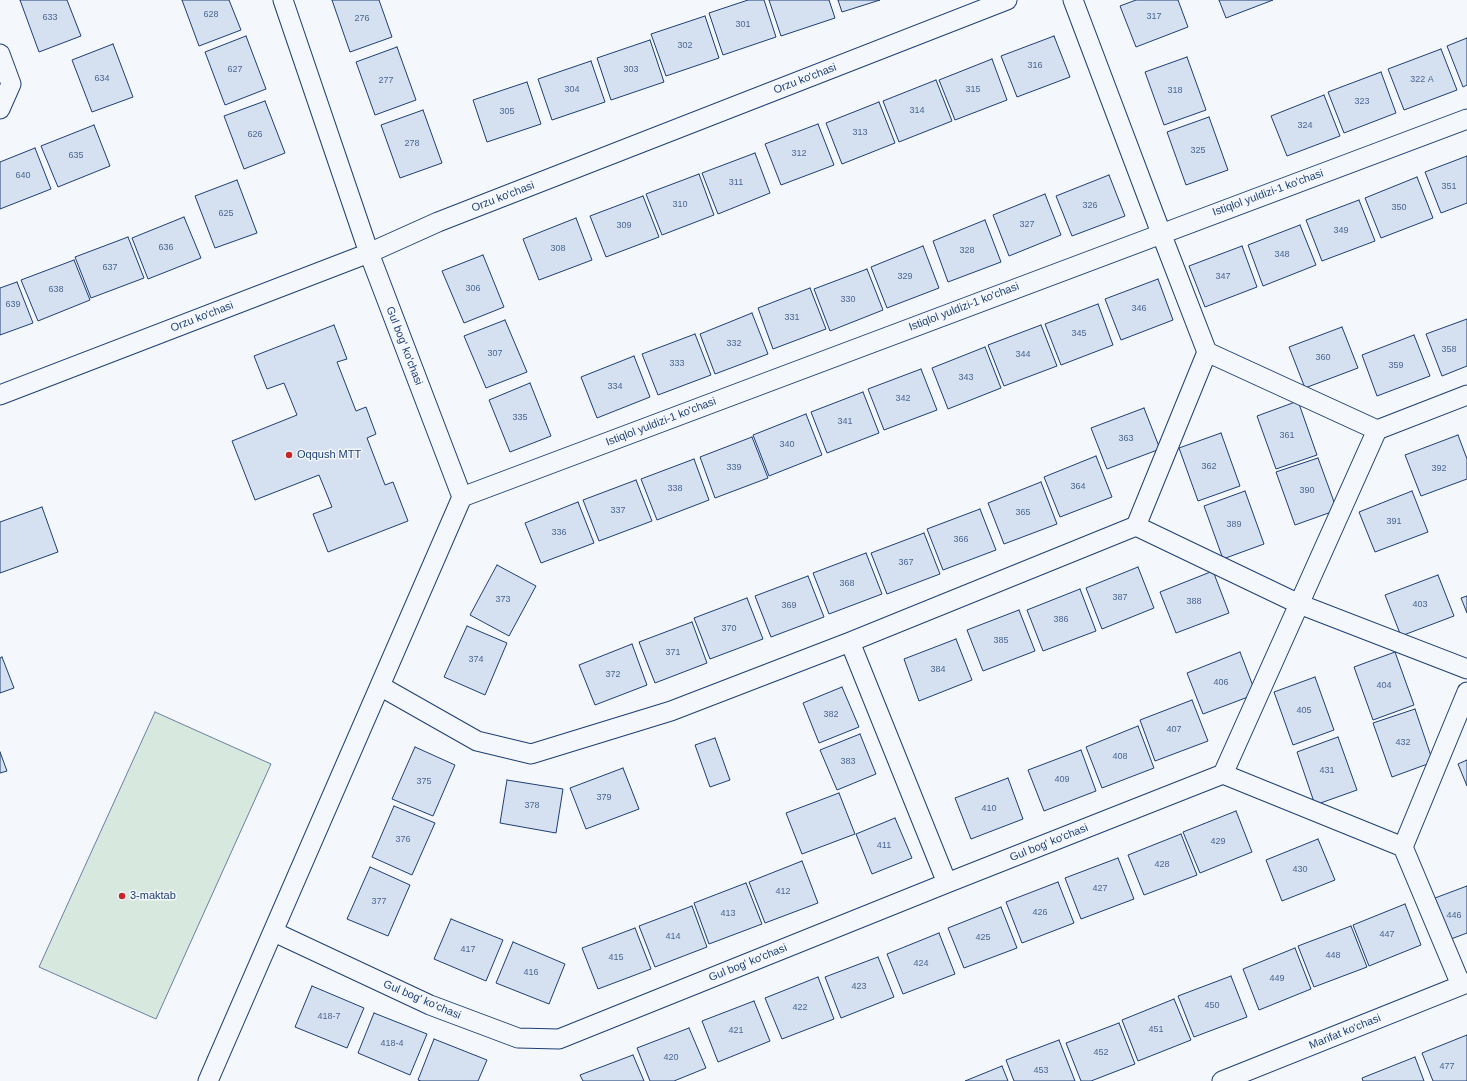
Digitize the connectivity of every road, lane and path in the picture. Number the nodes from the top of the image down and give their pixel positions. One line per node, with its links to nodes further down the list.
1 (283, 0): 8 (street, Gul bog' ko'chasi)
2 (1007, 0): 8 (street, Orzu ko'chasi)
3 (1073, 0): 7 (street)
4 (0, 54): 5 (street)
5 (0, 109)
6 (1467, 119): 7 (street, Istiqlol yuldizi-1 ko'chasi)
7 (1160, 233): 9 (street); 13 (street, Istiqlol yuldizi-1 ko'chasi)
8 (369, 253): 10 (street, Orzu ko'chasi); 13 (street, Gul bog' ko'chasi)
9 (1207, 352): 12 (street); 14 (street)
10 (0, 395)
11 (1467, 395): 12 (street)
12 (1377, 430): 15 (street)
13 (462, 497): 18 (street)
14 (1136, 526): 15 (street); 16 (street)
15 (1299, 604): 17 (street); 20 (street)
16 (850, 642): 18 (street); 22 (street)
17 (1467, 669)
18 (380, 686): 23 (street)
19 (1467, 692): 21 (street)
20 (1223, 774): 21 (street); 22 (street, Gul bog' ko'chasi)
21 (1403, 847): 24 (street)
22 (947, 883): 23 (street, Gul bog' ko'chasi)
23 (274, 932): 25 (street)
24 (1464, 984): 26 (street, Marifat ko'chasi)
25 (208, 1081)
26 (1222, 1081)

